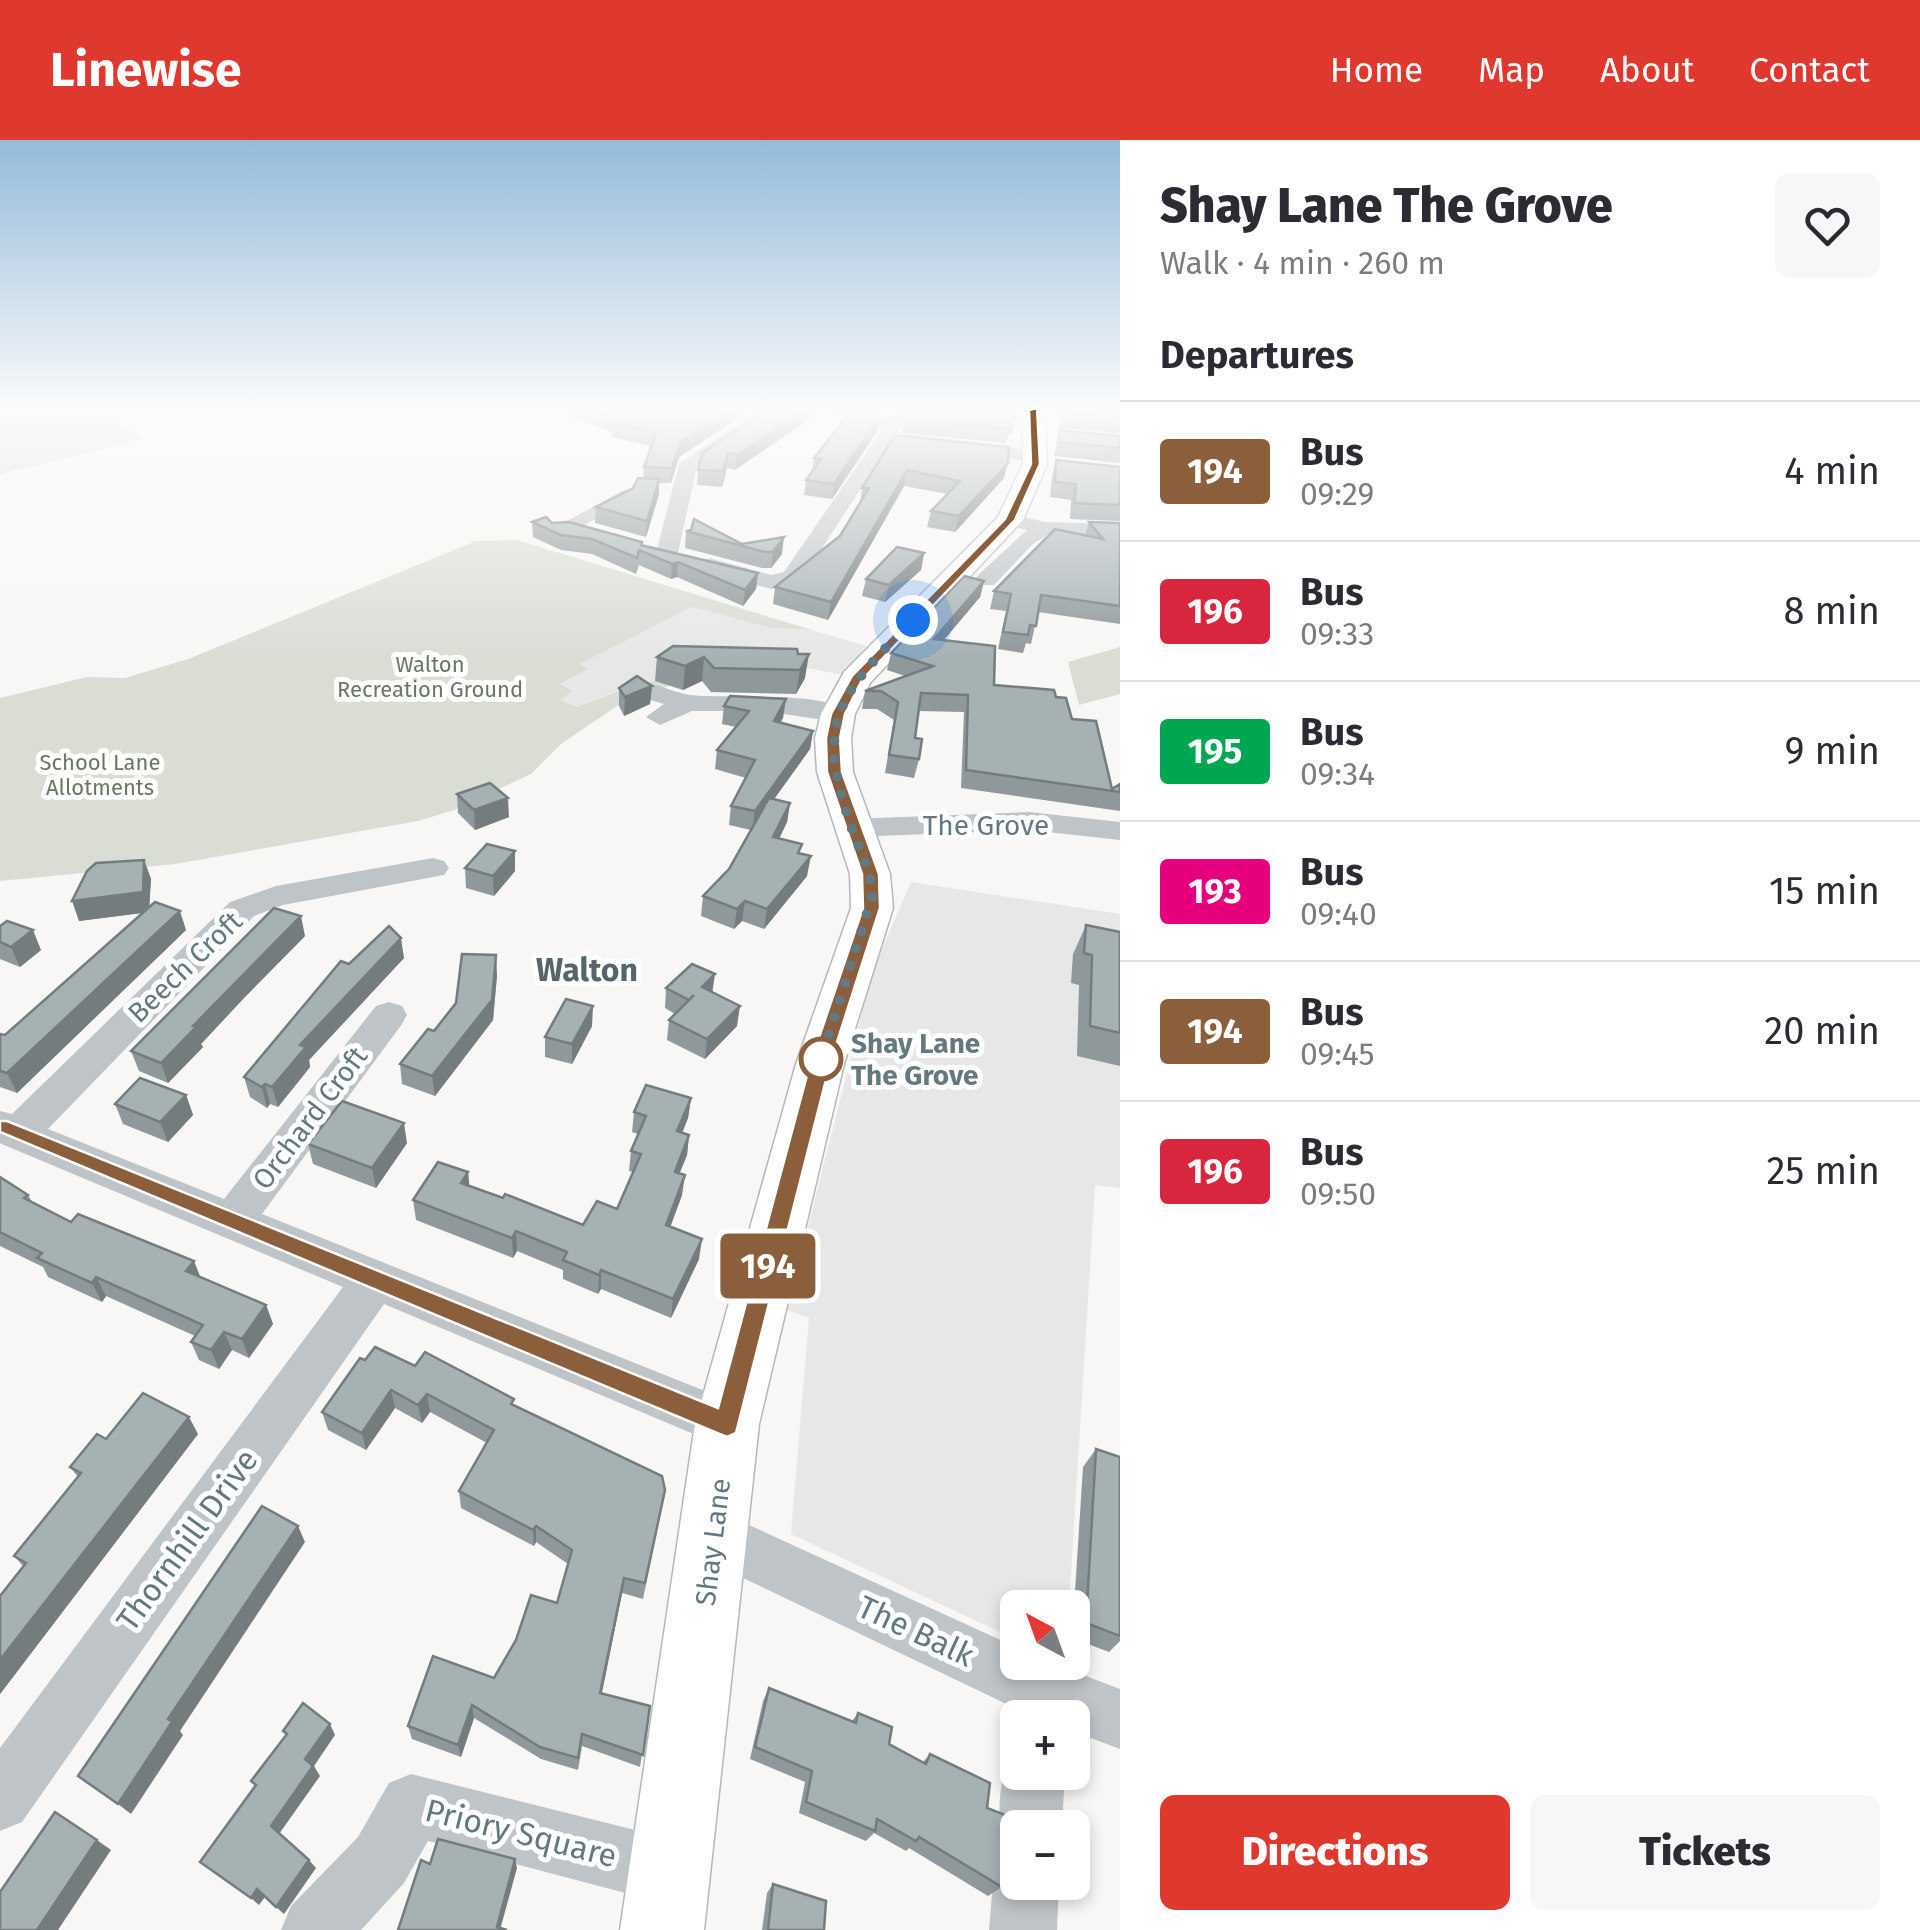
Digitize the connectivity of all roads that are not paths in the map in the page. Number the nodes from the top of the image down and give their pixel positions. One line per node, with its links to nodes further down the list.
1 (678, 494): 2 (street)
2 (853, 494)
3 (1021, 494): 5 (main road, Shay Lane)
4 (624, 496): 8 (street)
5 (1010, 520): 6 (street); 11 (main road, Shay Lane)
6 (1044, 528): 7 (street); 9 (street)
7 (1120, 530)
8 (601, 534)
9 (986, 580)
10 (656, 705): 11 (street)
11 (838, 714): 12 (main road, Shay Lane)
12 (852, 828): 13 (street, The Grove); 19 (main road, Shay Lane)
13 (1120, 831)
14 (432, 868): 16 (street, Beech Croft)
15 (395, 1016): 17 (street, Orchard Croft)
16 (9, 1130): 17 (street)
17 (232, 1221): 18 (street)
18 (375, 1280): 19 (street); 24 (street, Thornhill Drive)
19 (727, 1424): 20 (main road, Shay Lane)
20 (714, 1536): 21 (street, The Balk); 26 (main road, Shay Lane)
21 (1032, 1700)
22 (1090, 1713): 23 (street, The Balk)
23 (1120, 1719)
24 (0, 1800)
25 (1025, 1900): 28 (street)
26 (666, 1901): 27 (street, Priory Square)
27 (315, 1930)
28 (1023, 1930)

